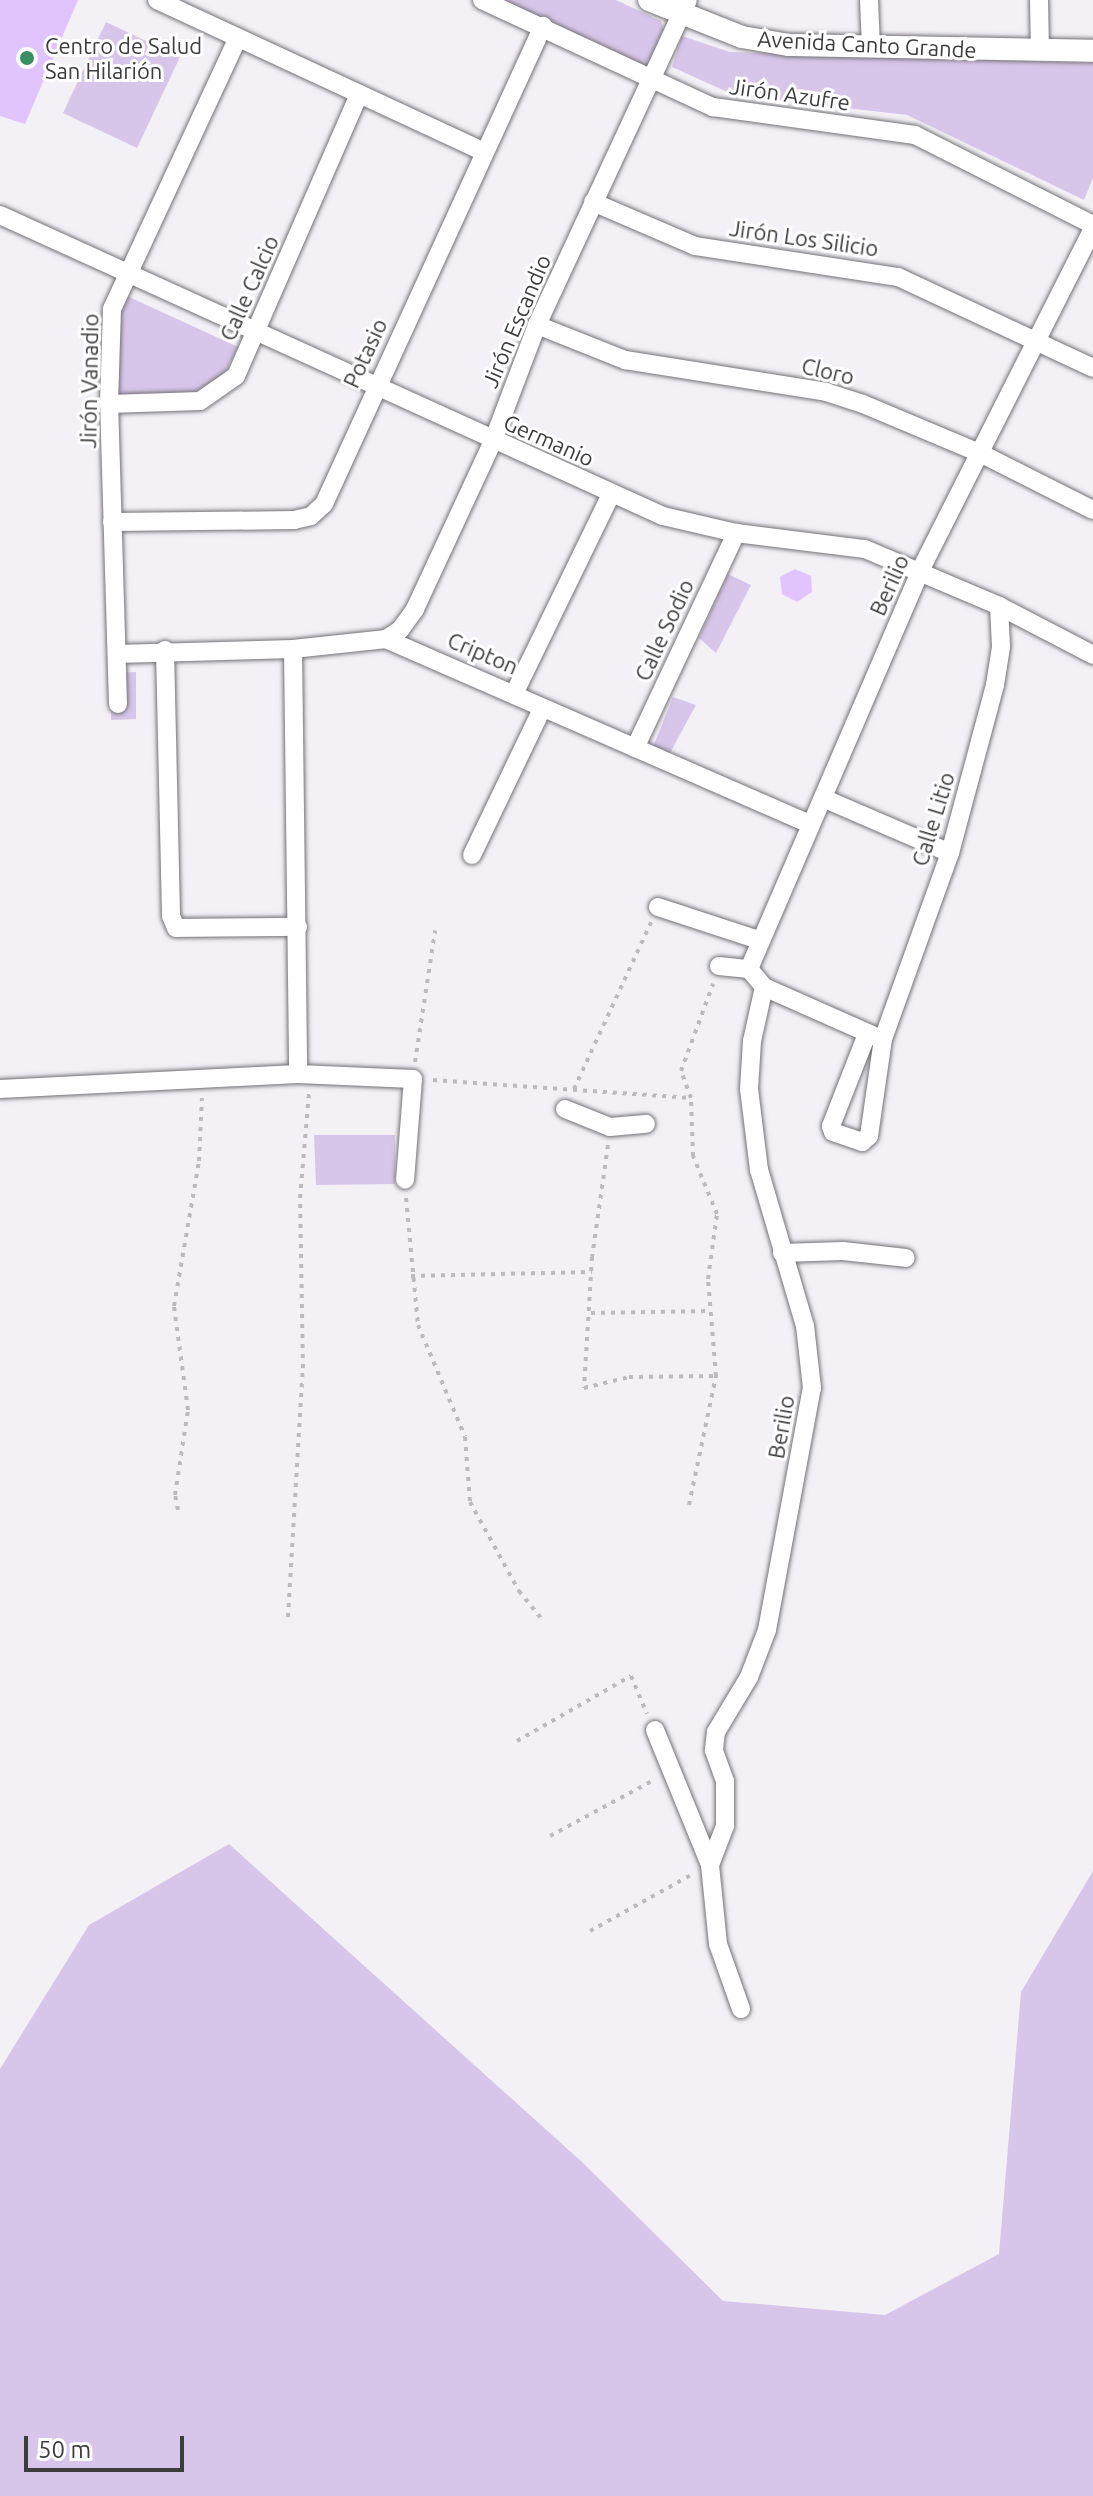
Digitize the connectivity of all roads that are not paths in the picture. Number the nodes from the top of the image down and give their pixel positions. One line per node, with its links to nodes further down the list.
1 (157, 0): 8 (street)
2 (482, 0): 7 (street, Jirón Azufre)
3 (649, 0): 6 (street, Avenida Canto Grande)
4 (869, 0): 9 (street)
5 (1039, 0): 10 (street)
6 (686, 8): 9 (street, Avenida Canto Grande); 12 (street, Jirón Escandio)
7 (543, 26): 12 (street, Jirón Azufre); 14 (street, Potasio)
8 (238, 38): 13 (street); 18 (street, Jirón Vanadio)
9 (871, 48): 10 (street, Avenida Canto Grande)
10 (1040, 51): 11 (street, Avenida Canto Grande)
11 (1093, 51)
12 (654, 78): 15 (street, Jirón Escandio); 17 (street, Jirón Azufre)
13 (359, 94): 14 (street); 20 (street, Calle Calcio)
14 (484, 152): 23 (street, Potasio)
15 (593, 202): 19 (street, Jirón Escandio); 21 (street, Jirón Los Silicio)
16 (0, 215): 18 (street, Germanio)
17 (1093, 227): 21 (street, Berilio)
18 (125, 275): 20 (street, Germanio); 24 (street, Jirón Vanadio)
19 (537, 325): 25 (street, Jirón Escandio); 26 (street, Cloro)
20 (256, 334): 23 (street, Germanio); 24 (street, Calle Calcio)
21 (1039, 340): 22 (street, Jirón Los Silicio); 26 (street, Berilio)
22 (1093, 368)
23 (376, 388): 25 (street, Germanio); 29 (street, Potasio)
24 (109, 404): 29 (street, Jirón Vanadio)
25 (493, 441): 27 (street, Germanio); 33 (street, Jirón Escandio)
26 (982, 454): 28 (street, Cloro); 31 (street, Berilio)
27 (611, 494): 30 (street, Germanio); 38 (street)
28 (1093, 510)
29 (112, 522): 36 (street, Jirón Vanadio)
30 (736, 533): 31 (street, Germanio); 41 (street, Calle Sodio)
31 (920, 571): 32 (street, Germanio); 42 (street, Berilio)
32 (999, 606): 37 (street, Germanio); 44 (street, Calle Litio)
33 (386, 639): 34 (street, Cripton); 38 (street, Cripton)
34 (293, 649): 35 (street, Cripton); 47 (street)
35 (165, 650): 36 (street, Cripton); 47 (street)
36 (117, 654): 39 (street, Jirón Vanadio)
37 (1093, 655)
38 (515, 692): 40 (street, Cripton)
39 (118, 704)
40 (542, 709): 41 (street, Cripton); 45 (street)
41 (635, 748): 43 (street, Cripton)
42 (823, 798): 43 (street, Berilio); 44 (street)
43 (807, 823): 48 (street, Berilio)
44 (950, 853): 52 (street, Calle Litio)
45 (472, 855)
46 (658, 907): 48 (street)
47 (298, 927): 53 (street)
48 (759, 940): 50 (street, Berilio)
49 (719, 966): 50 (street)
50 (749, 969): 51 (street)
51 (764, 987): 52 (street); 58 (street, Berilio)
52 (875, 1036): 52 (street)
53 (304, 1074): 54 (street); 57 (street)
54 (0, 1089)
55 (565, 1109): 56 (street)
56 (646, 1124)
57 (405, 1180)
58 (782, 1253): 59 (street); 61 (street, Berilio)
59 (906, 1258)
60 (655, 1730): 61 (street)
61 (710, 1865): 62 (street)
62 (741, 2009)

